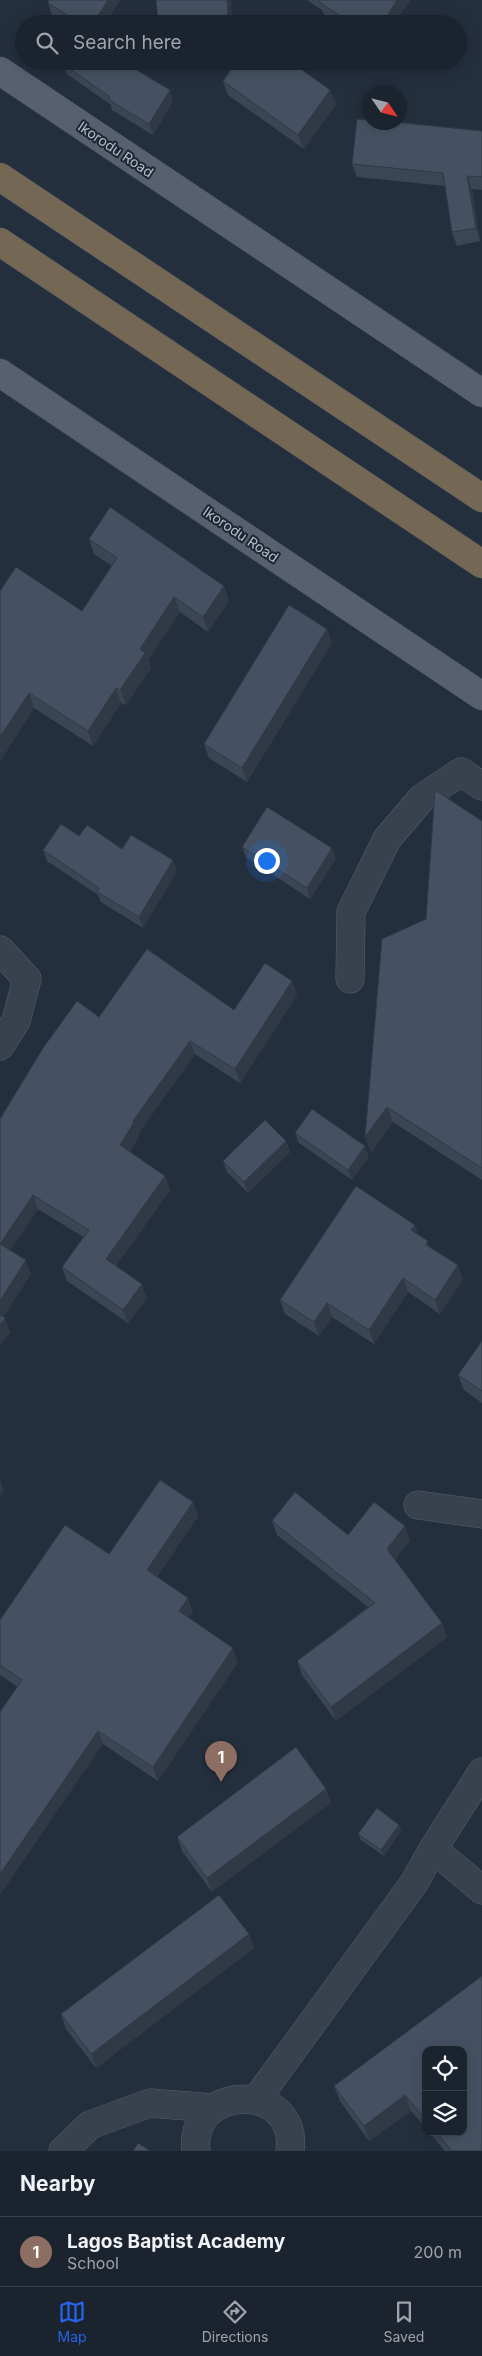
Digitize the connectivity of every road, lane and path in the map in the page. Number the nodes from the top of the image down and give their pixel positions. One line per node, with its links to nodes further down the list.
1 (0, 71): 5 (main road, Ikorodu Road)
2 (0, 177): 6 (highway)
3 (0, 242): 7 (highway)
4 (0, 373): 8 (main road, Ikorodu Road)
5 (482, 393)
6 (482, 498)
7 (482, 564)
8 (482, 696)
9 (482, 786): 11 (street)
10 (0, 950): 12 (street)
11 (350, 979)
12 (0, 1046)
13 (418, 1505): 14 (street)
14 (482, 1514)
15 (482, 1772): 16 (street)
16 (432, 1849): 17 (street); 18 (street)
17 (482, 1890)
18 (256, 2100): 19 (street); 22 (street)
19 (213, 2108): 20 (street); 21 (street)
20 (63, 2151)
21 (196, 2151)
22 (290, 2151)

